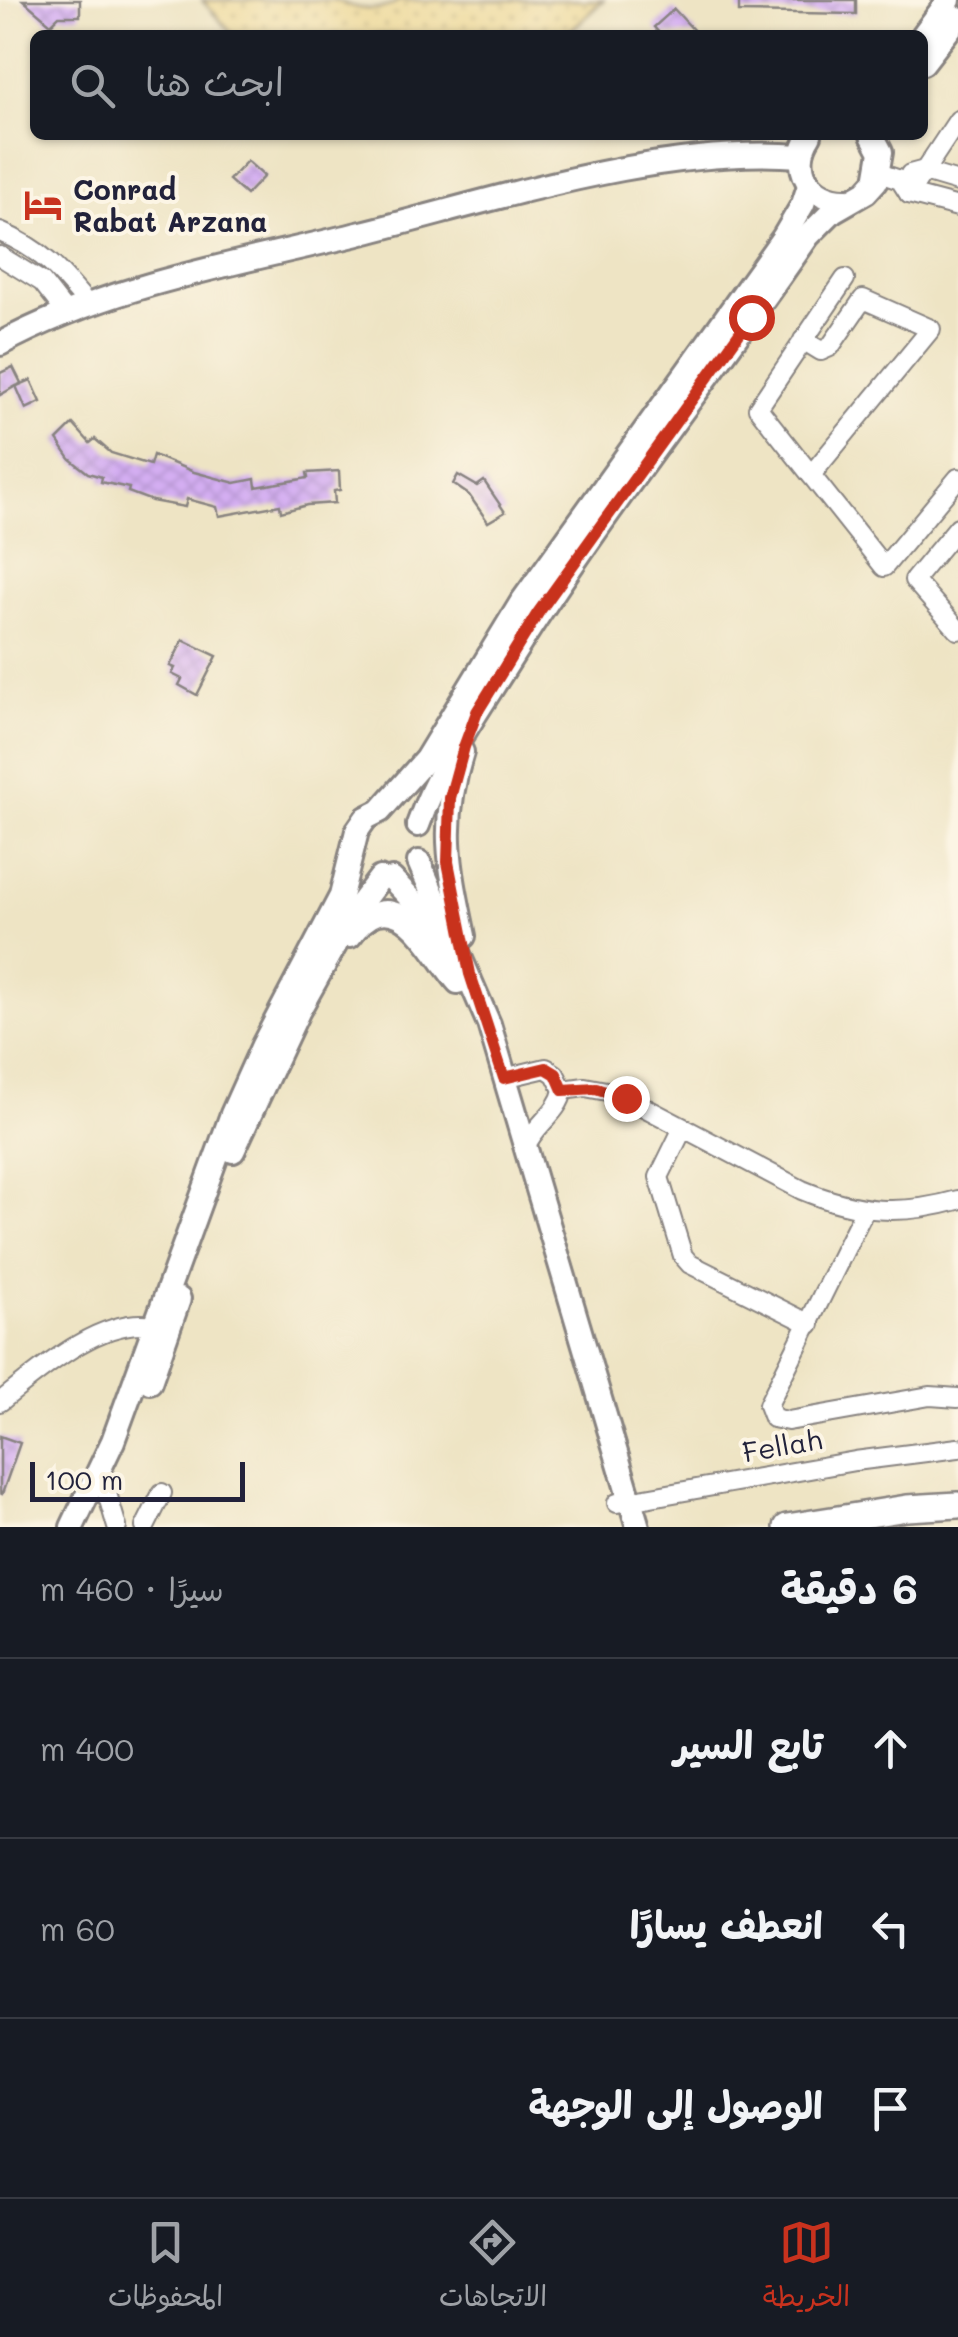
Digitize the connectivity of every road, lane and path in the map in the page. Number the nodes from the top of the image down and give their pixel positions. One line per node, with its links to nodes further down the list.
1 (949, 0): 3 (main road)
2 (958, 18): 4 (main road)
3 (927, 30)
4 (928, 57)
5 (958, 120): 8 (street)
6 (878, 140): 9 (main road)
7 (805, 146): 11 (main road); 19 (main road)
8 (922, 171): 9 (street); 10 (street)
9 (896, 182): 12 (main road); 13 (street)
10 (958, 182)
11 (810, 186): 12 (main road); 27 (main road)
12 (848, 200): 26 (main road)
13 (958, 207)
14 (0, 232): 16 (street)
15 (0, 256): 18 (street)
16 (57, 267): 18 (street); 19 (street)
17 (845, 279): 20 (street)
18 (42, 282): 19 (street)
19 (78, 310): 21 (main road)
20 (803, 340): 22 (street); 22 (street)
21 (0, 344)
22 (811, 476): 23 (street)
23 (958, 478)
24 (958, 527): 25 (street)
25 (958, 630)
26 (477, 712): 28 (main road); 32 (main road)
27 (380, 811): 28 (main road); 29 (main road)
28 (418, 825): 30 (main road)
29 (354, 848): 31 (main road); 41 (main road)
30 (419, 862): 31 (main road); 32 (main road)
31 (386, 879): 32 (main road); 33 (main road)
32 (464, 978): 33 (main road); 34 (main road); 47 (main road)
33 (314, 982): 45 (main road)
34 (504, 1078): 35 (street); 37 (main road)
35 (563, 1090): 36 (street); 37 (street)
36 (683, 1128): 39 (street); 40 (street)
37 (526, 1146): 47 (main road)
38 (958, 1200): 39 (street)
39 (865, 1209): 40 (street)
40 (810, 1324): 42 (street)
41 (153, 1325): 43 (street); 50 (main road)
42 (958, 1398)
43 (0, 1402)
44 (958, 1448): 47 (street, Fellah)
45 (106, 1490): 51 (main road); 52 (street)
46 (162, 1493): 53 (street)
47 (624, 1502): 49 (main road)
48 (958, 1505): 54 (highway)
49 (635, 1526)
50 (72, 1527)
51 (87, 1527)
52 (116, 1527)
53 (145, 1527)
54 (787, 1527)

